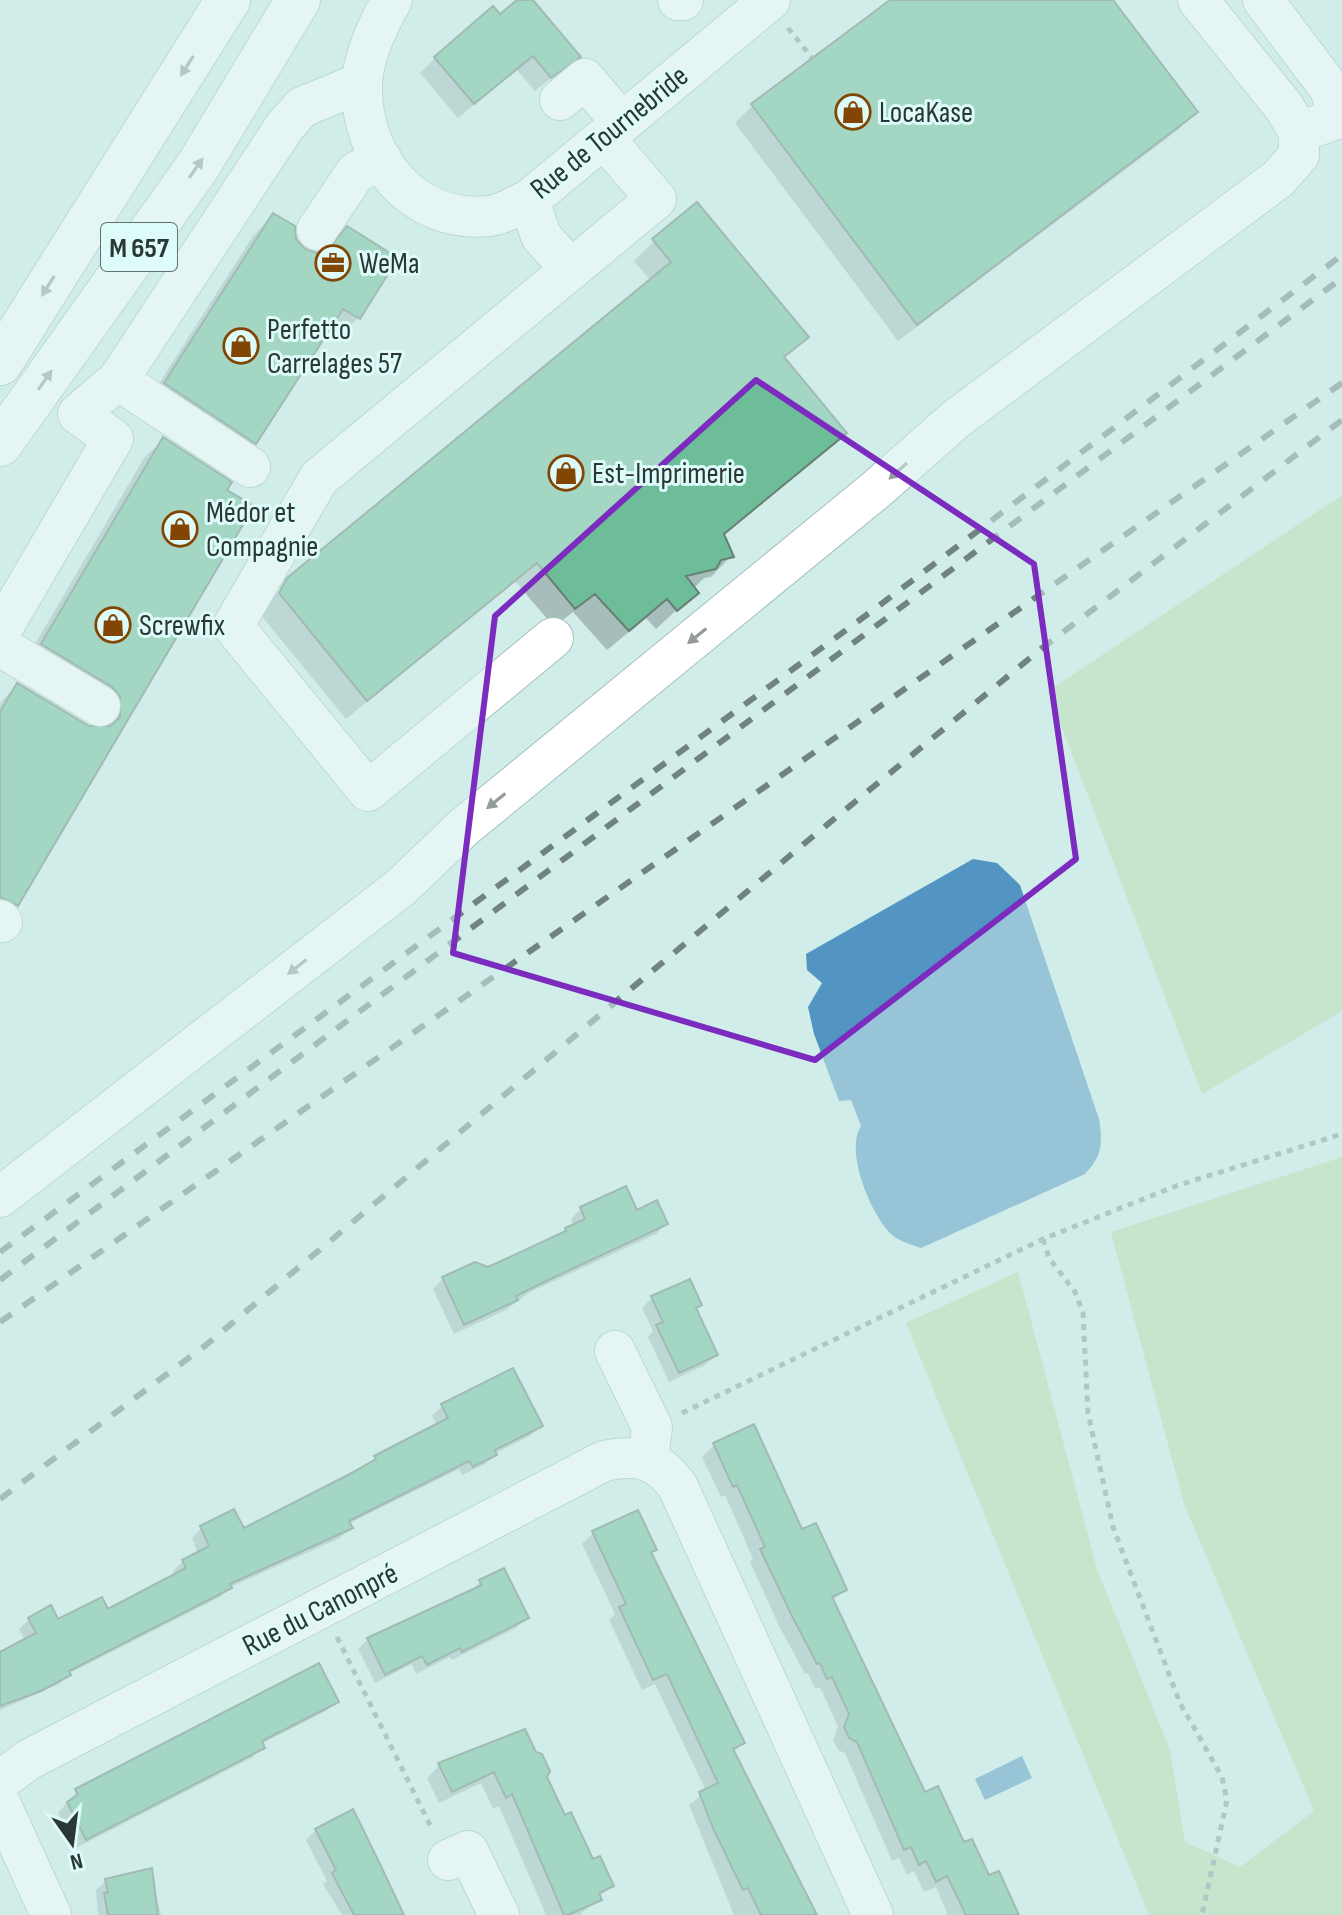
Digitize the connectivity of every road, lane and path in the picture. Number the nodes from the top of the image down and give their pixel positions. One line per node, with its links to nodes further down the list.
1 (228, 0): 18 (main road, M 657, one-way to 18)
2 (298, 0): 8 (main road, M 657)
3 (306, 0): 8 (main road)
4 (392, 0): 9 (street, Rue de Tournebride)
5 (770, 0): 12 (street, Rue de Tournebride)
6 (1198, 0): 13 (street)
7 (1263, 0): 11 (street)
8 (272, 48): 20 (main road, M 657, one-way to 8)
9 (361, 83): 14 (street, Rue de Tournebride); 19 (street)
10 (560, 100): 12 (street)
11 (1341, 117): 13 (street)
12 (613, 131): 15 (street, Rue de Tournebride); 17 (street)
13 (1299, 132): 27 (street, one-way to 27)
14 (382, 160): 15 (street, Rue de Tournebride); 16 (street)
15 (529, 200): 17 (street)
16 (317, 230)
17 (571, 270): 23 (street)
18 (0, 363)
19 (118, 380): 21 (street); 22 (street)
20 (0, 444)
21 (250, 467)
22 (0, 632)
23 (553, 638)
24 (0, 646): 25 (street)
25 (100, 706)
26 (1342, 1134): 28 (path)
27 (0, 1197)
28 (1043, 1239): 30 (path); 38 (path)
29 (615, 1351): 30 (street)
30 (650, 1443): 31 (street, Rue du Canonpré); 37 (street)
31 (322, 1608): 32 (street, Rue du Canonpré); 34 (path)
32 (0, 1781)
33 (0, 1803): 35 (street)
34 (448, 1860): 36 (street)
35 (51, 1915)
36 (499, 1915)
37 (873, 1915)
38 (1202, 1915)

